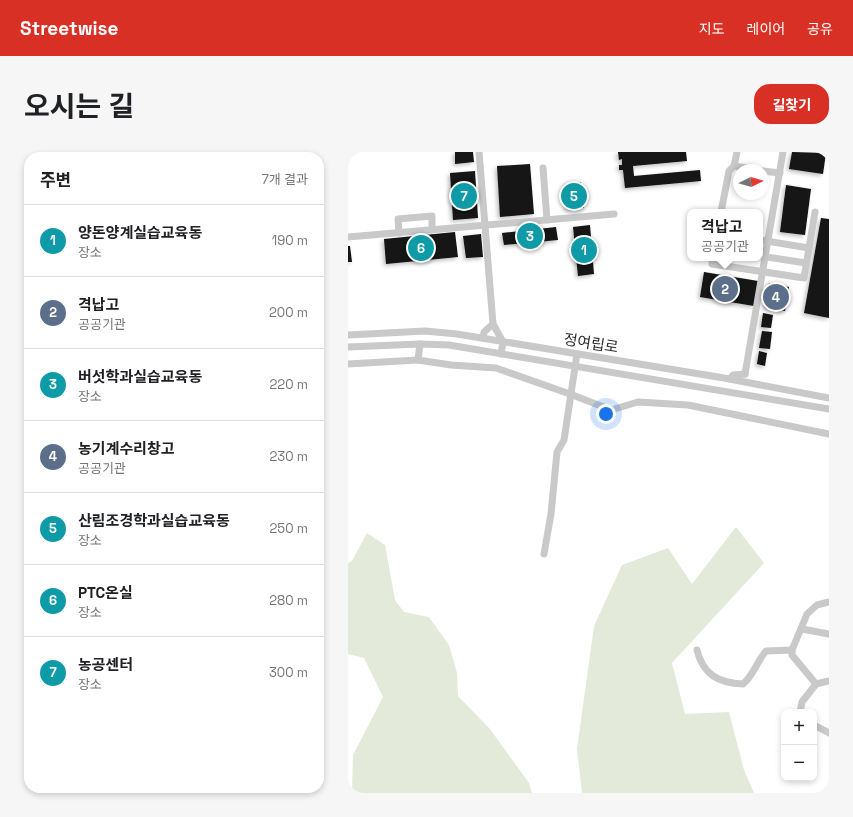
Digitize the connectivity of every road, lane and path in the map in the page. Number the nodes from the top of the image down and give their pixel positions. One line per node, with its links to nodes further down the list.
1 (479, 152): 13 (street)
2 (737, 152): 4 (street)
3 (783, 152): 8 (street)
4 (734, 164)
5 (733, 167): 9 (street)
6 (543, 168): 12 (street)
7 (769, 172): 8 (street)
8 (780, 173): 18 (street)
9 (722, 209)
10 (815, 212): 19 (street)
11 (614, 214): 12 (street)
12 (547, 220): 13 (street)
13 (485, 225): 14 (street); 24 (street)
14 (432, 230): 15 (street); 15 (street)
15 (399, 232): 16 (street)
16 (348, 237)
17 (763, 240): 18 (street)
18 (769, 241): 19 (street); 20 (street)
19 (809, 248): 22 (street)
20 (763, 256): 22 (street); 23 (street)
21 (712, 261): 23 (street)
22 (806, 263): 23 (street)
23 (764, 272): 35 (street)
24 (493, 324): 26 (street); 27 (street)
25 (348, 335): 26 (street, 정여립로)
26 (482, 338): 27 (street, 정여립로)
27 (502, 342): 30 (street); 31 (street, 정여립로)
28 (420, 344): 29 (street, 정여립로); 30 (street, 정여립로); 32 (street)
29 (348, 347)
30 (501, 354): 34 (street, 정여립로)
31 (577, 354): 34 (street); 36 (street, 정여립로)
32 (418, 360): 33 (street); 38 (street)
33 (348, 364)
34 (575, 366): 38 (street); 40 (street, 정여립로)
35 (745, 374): 36 (street); 37 (street)
36 (730, 379): 37 (street, 정여립로)
37 (758, 385): 39 (street, 정여립로)
38 (570, 394): 41 (street); 42 (street)
39 (829, 398)
40 (829, 409)
41 (829, 434)
42 (544, 554)
43 (829, 602): 44 (street)
44 (802, 629): 45 (street); 47 (street)
45 (829, 634)
46 (697, 650): 47 (street)
47 (792, 650): 49 (street)
48 (829, 681): 49 (street)
49 (816, 684): 50 (street)
50 (801, 709)
51 (817, 727): 52 (street)
52 (829, 733)

